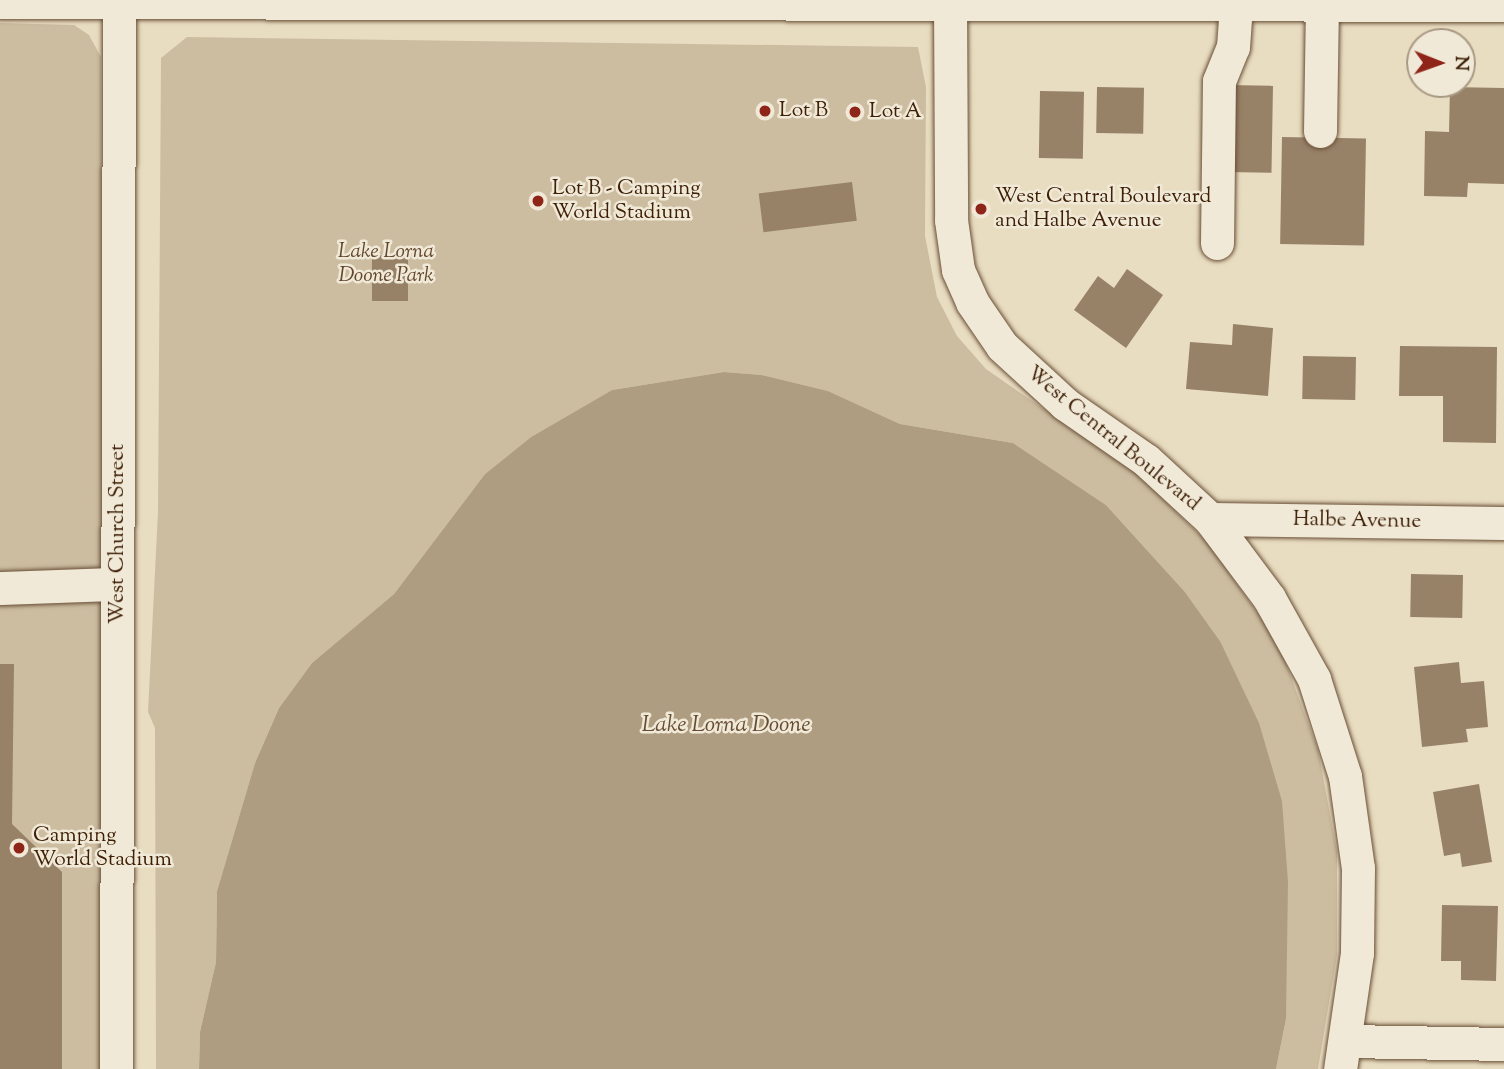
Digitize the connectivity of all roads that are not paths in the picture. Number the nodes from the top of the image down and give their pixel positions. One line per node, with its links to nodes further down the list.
1 (119, 0): 3 (street); 4 (street); 12 (street, West Church Street)
2 (951, 1): 4 (street); 5 (street); 10 (street, West Central Boulevard)
3 (0, 2)
4 (536, 3)
5 (1236, 5): 6 (street); 9 (street)
6 (1322, 5): 7 (street); 8 (street)
7 (1504, 5)
8 (1320, 131)
9 (1217, 243)
10 (1210, 519): 11 (street, Halbe Avenue); 15 (street, West Central Boulevard)
11 (1504, 523)
12 (117, 584): 13 (street); 16 (street, West Church Street)
13 (0, 588)
14 (1504, 1044): 15 (street)
15 (1344, 1055)
16 (116, 1069)

